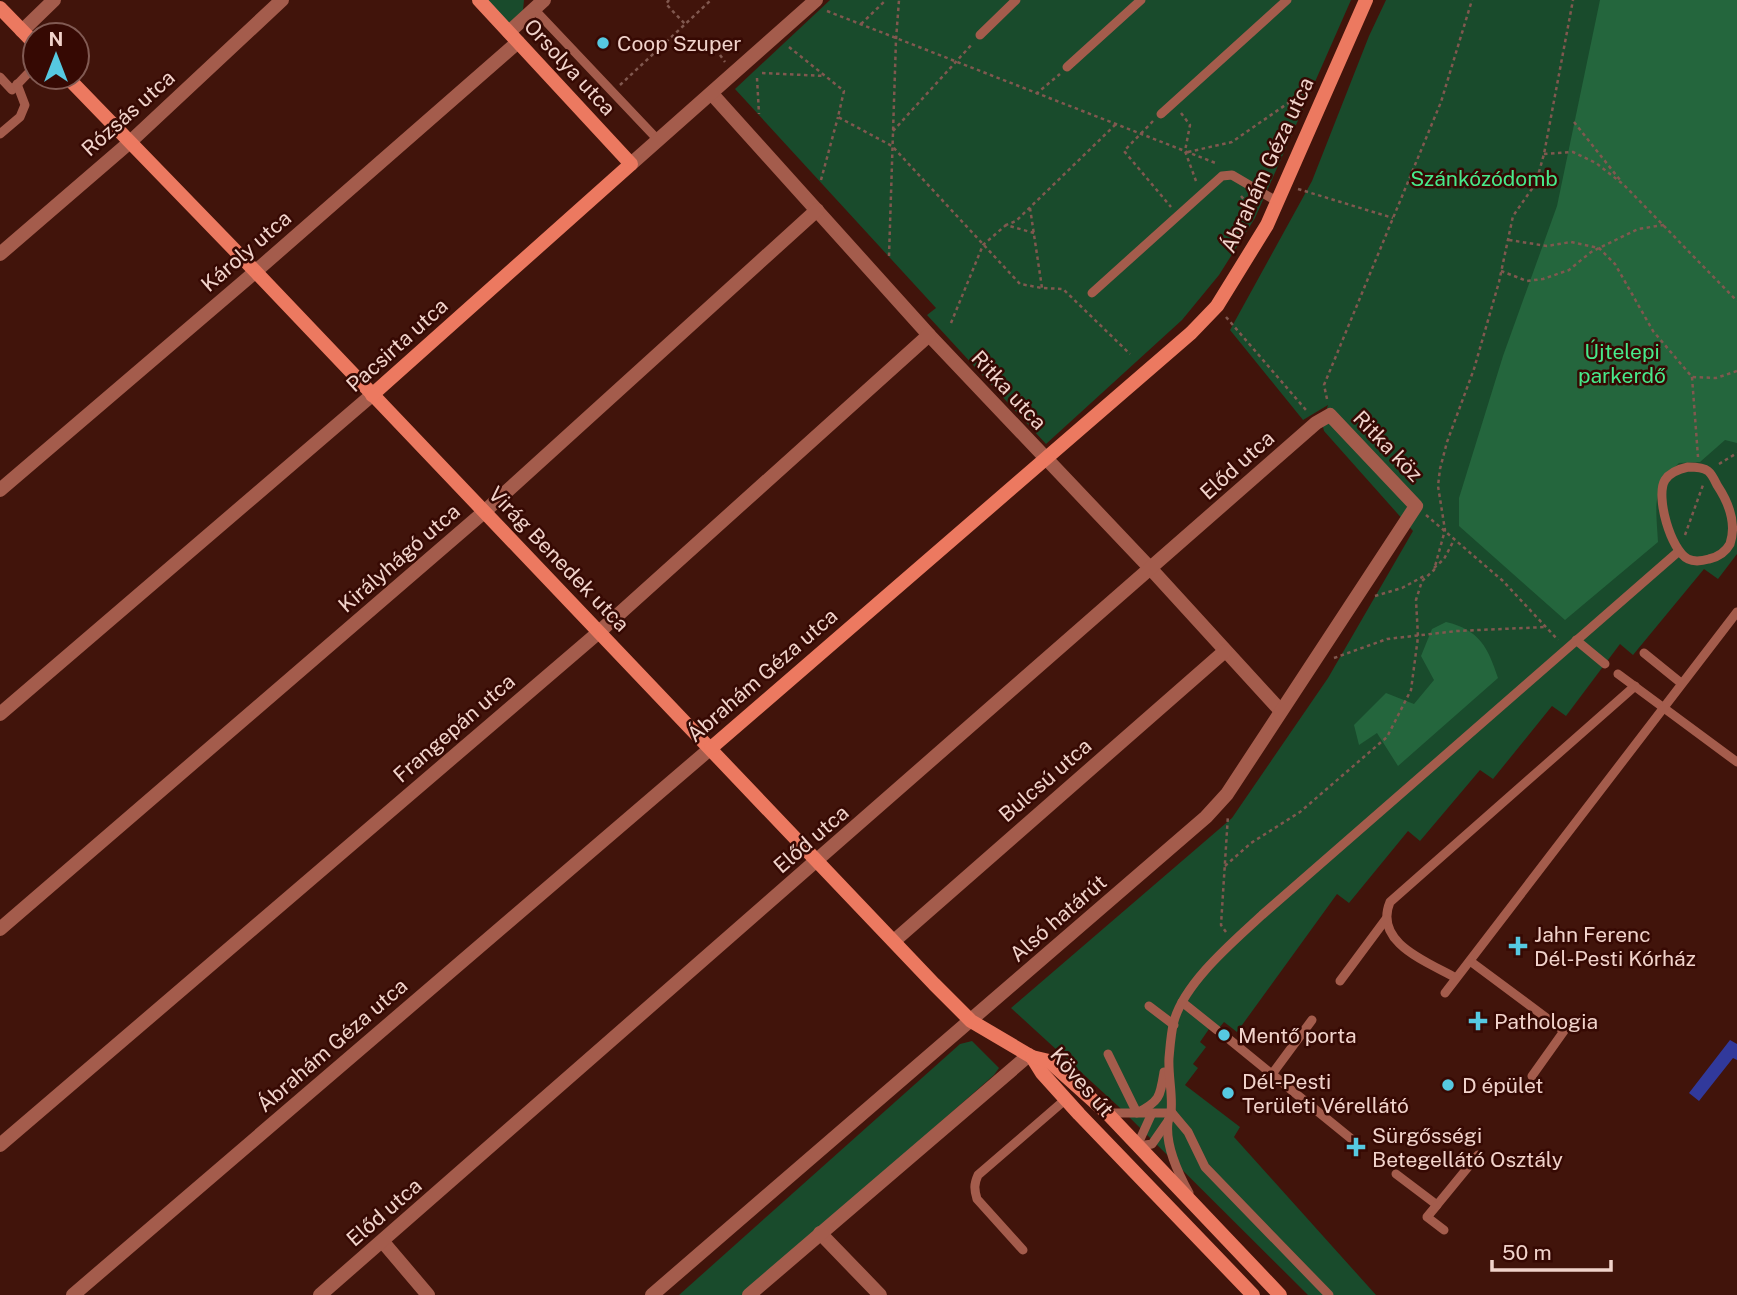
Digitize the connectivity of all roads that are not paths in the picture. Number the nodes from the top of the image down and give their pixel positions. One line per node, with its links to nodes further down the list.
1 (54, 0): 11 (street)
2 (282, 0): 24 (street, Rózsás utca)
3 (479, 0): 14 (street, Orsolya utca)
4 (816, 0): 20 (street, Pacsirta utca)
5 (1016, 0): 13 (lane)
6 (1141, 0): 15 (lane)
7 (1287, 0): 21 (lane)
8 (1366, 0): 26 (street, Ábrahám Géza utca)
9 (539, 4): 14 (street, Károly utca); 23 (lane)
10 (0, 8): 12 (street)
11 (32, 21)
12 (21, 30)
13 (980, 35)
14 (514, 37): 25 (street, Orsolya utca); 29 (street, Károly utca)
15 (1067, 67)
16 (0, 77): 18 (lane)
17 (21, 80): 18 (lane)
18 (17, 84): 22 (lane)
19 (81, 91): 24 (street, Virág Benedek utca)
20 (712, 94): 23 (street, Pacsirta utca); 27 (street, Ritka utca)
21 (1161, 114)
22 (0, 134)
23 (658, 140): 25 (street, Pacsirta utca)
24 (130, 142): 28 (street, Rózsás utca); 29 (street, Virág Benedek utca)
25 (631, 164): 32 (street, Pacsirta utca)
26 (1278, 202): 30 (lane); 34 (street, Ábrahám Géza utca)
27 (817, 209): 31 (street, Ritka utca); 37 (street, Királyhágó utca)
28 (0, 254)
29 (255, 271): 32 (street, Virág Benedek utca); 35 (street, Károly utca)
30 (1092, 293)
31 (929, 335): 34 (street, Ritka utca); 41 (street, Frangepán utca)
32 (372, 395): 37 (street, Virág Benedek utca); 51 (street, Pacsirta utca)
33 (1323, 419): 36 (street, Ritka köz); 39 (street, Előd utca)
34 (1044, 458): 39 (street, Ritka utca); 52 (street, Ábrahám Géza utca)
35 (0, 490)
36 (1416, 506): 50 (street, Alsó határút)
37 (484, 512): 41 (street, Virág Benedek utca); 56 (street, Királyhágó utca)
38 (1679, 551): 38 (lane); 42 (lane)
39 (1152, 569): 43 (street, Ritka utca); 54 (street, Előd utca)
40 (1737, 612): 47 (lane)
41 (599, 632): 52 (street, Virág Benedek utca); 80 (street, Frangepán utca)
42 (1576, 640): 45 (lane); 62 (lane)
43 (1225, 651): 50 (street, Ritka utca); 57 (street, Bulcsú utca)
44 (1644, 653): 47 (lane)
45 (1605, 664)
46 (1618, 674): 48 (lane)
47 (1681, 683): 49 (lane)
48 (1635, 686): 49 (lane); 55 (lane)
49 (1663, 707): 53 (lane); 58 (lane)
50 (1280, 710): 65 (street, Alsó határút)
51 (0, 714)
52 (710, 748): 54 (street, Virág Benedek utca); 91 (street, Ábrahám Géza utca)
53 (1737, 762)
54 (818, 861): 57 (street, Virág Benedek utca); 89 (street, Előd utca)
55 (1386, 919): 59 (lane); 60 (lane)
56 (0, 929)
57 (894, 941): 65 (street, Virág Benedek utca)
58 (1470, 961): 59 (lane); 73 (lane)
59 (1456, 978): 61 (lane)
60 (1340, 981)
61 (1445, 993)
62 (1182, 1002): 66 (lane); 67 (lane)
63 (1150, 1006): 66 (lane)
64 (1312, 1020): 72 (lane)
65 (971, 1021): 70 (street, Virág Benedek utca); 94 (street, Alsó határút)
66 (1174, 1025): 71 (lane)
67 (1217, 1030)
68 (1230, 1040): 72 (lane)
69 (1108, 1054): 76 (lane)
70 (1030, 1056): 74 (street, Köves út); 75 (street, Köves út); 88 (street)
71 (1169, 1057): 76 (lane); 78 (lane)
72 (1272, 1074): 79 (lane)
73 (1532, 1076)
74 (1066, 1098): 83 (street, Köves út); 90 (lane)
75 (1107, 1113): 76 (lane); 81 (street, Köves út)
76 (1137, 1113): 77 (lane)
77 (1152, 1113): 78 (lane); 81 (lane)
78 (1170, 1117): 81 (lane); 86 (lane); 99 (lane)
79 (1354, 1140)
80 (0, 1145)
81 (1137, 1146): 83 (street); 86 (street, Köves út)
82 (1478, 1155): 85 (lane)
83 (1124, 1159): 97 (street, Köves út)
84 (1396, 1174): 85 (lane)
85 (1437, 1205): 87 (lane)
86 (1200, 1213): 98 (street, Köves út)
87 (1444, 1230)
88 (820, 1233): 95 (street); 96 (street)
89 (383, 1242): 92 (street, Előd utca); 93 (street)
90 (1024, 1250)
91 (73, 1295)
92 (320, 1295)
93 (428, 1295)
94 (652, 1295)
95 (749, 1295)
96 (880, 1295)
97 (1253, 1295)
98 (1280, 1295)
99 (1329, 1295)

